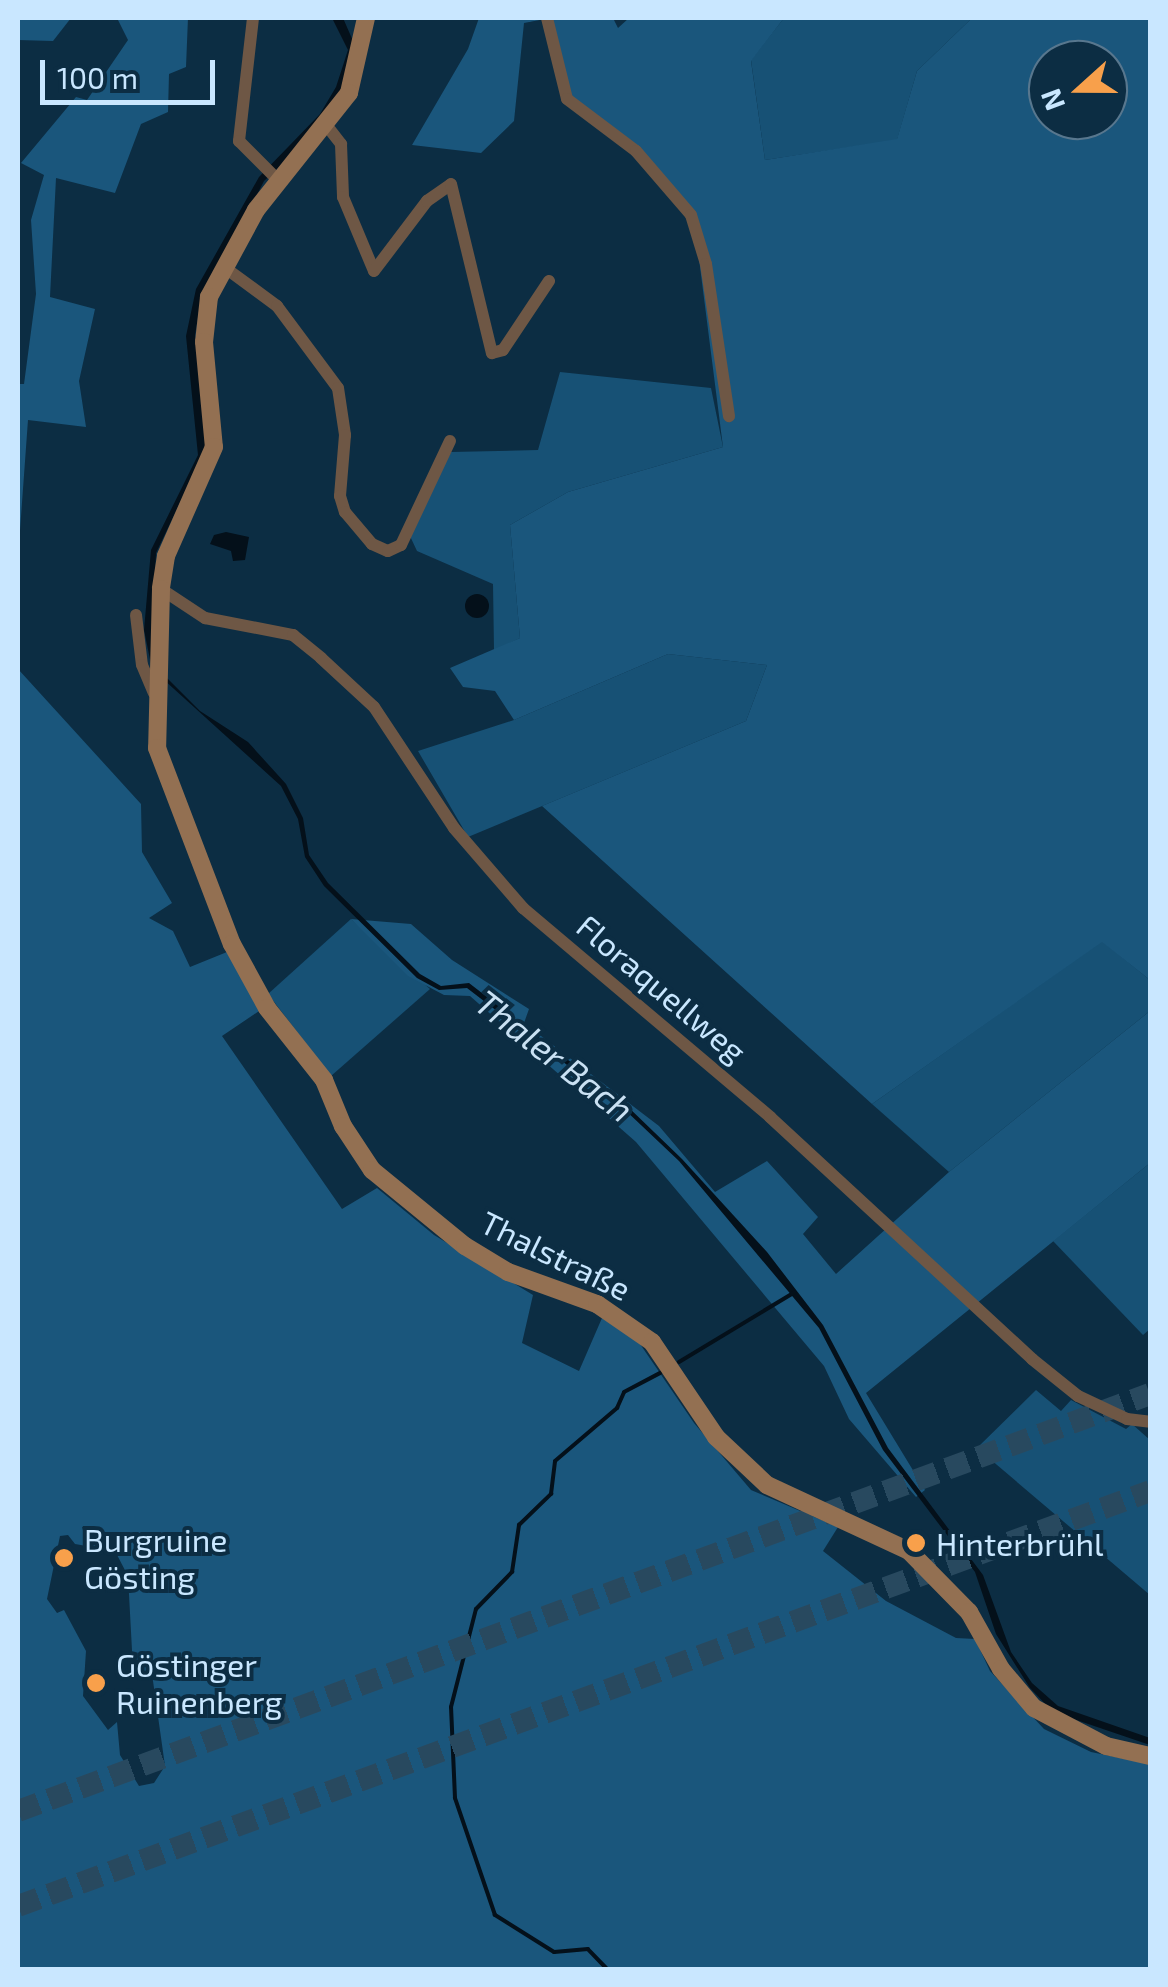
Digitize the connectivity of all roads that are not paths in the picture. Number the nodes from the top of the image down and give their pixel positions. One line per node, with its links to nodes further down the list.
1 (253, 18): 5 (street)
2 (366, 18): 4 (main road, Thalstraße)
3 (547, 18): 8 (street)
4 (327, 126): 5 (main road, Thalstraße); 7 (street)
5 (274, 177): 6 (main road, Thalstraße)
6 (224, 267): 9 (street); 10 (main road, Thalstraße)
7 (548, 281)
8 (729, 416)
9 (450, 441)
10 (161, 589): 12 (main road, Thalstraße); 13 (street, Floraquellweg)
11 (136, 615): 12 (street, Thalstraße)
12 (154, 687): 14 (main road, Thalstraße)
13 (1150, 1422)
14 (1150, 1756)

